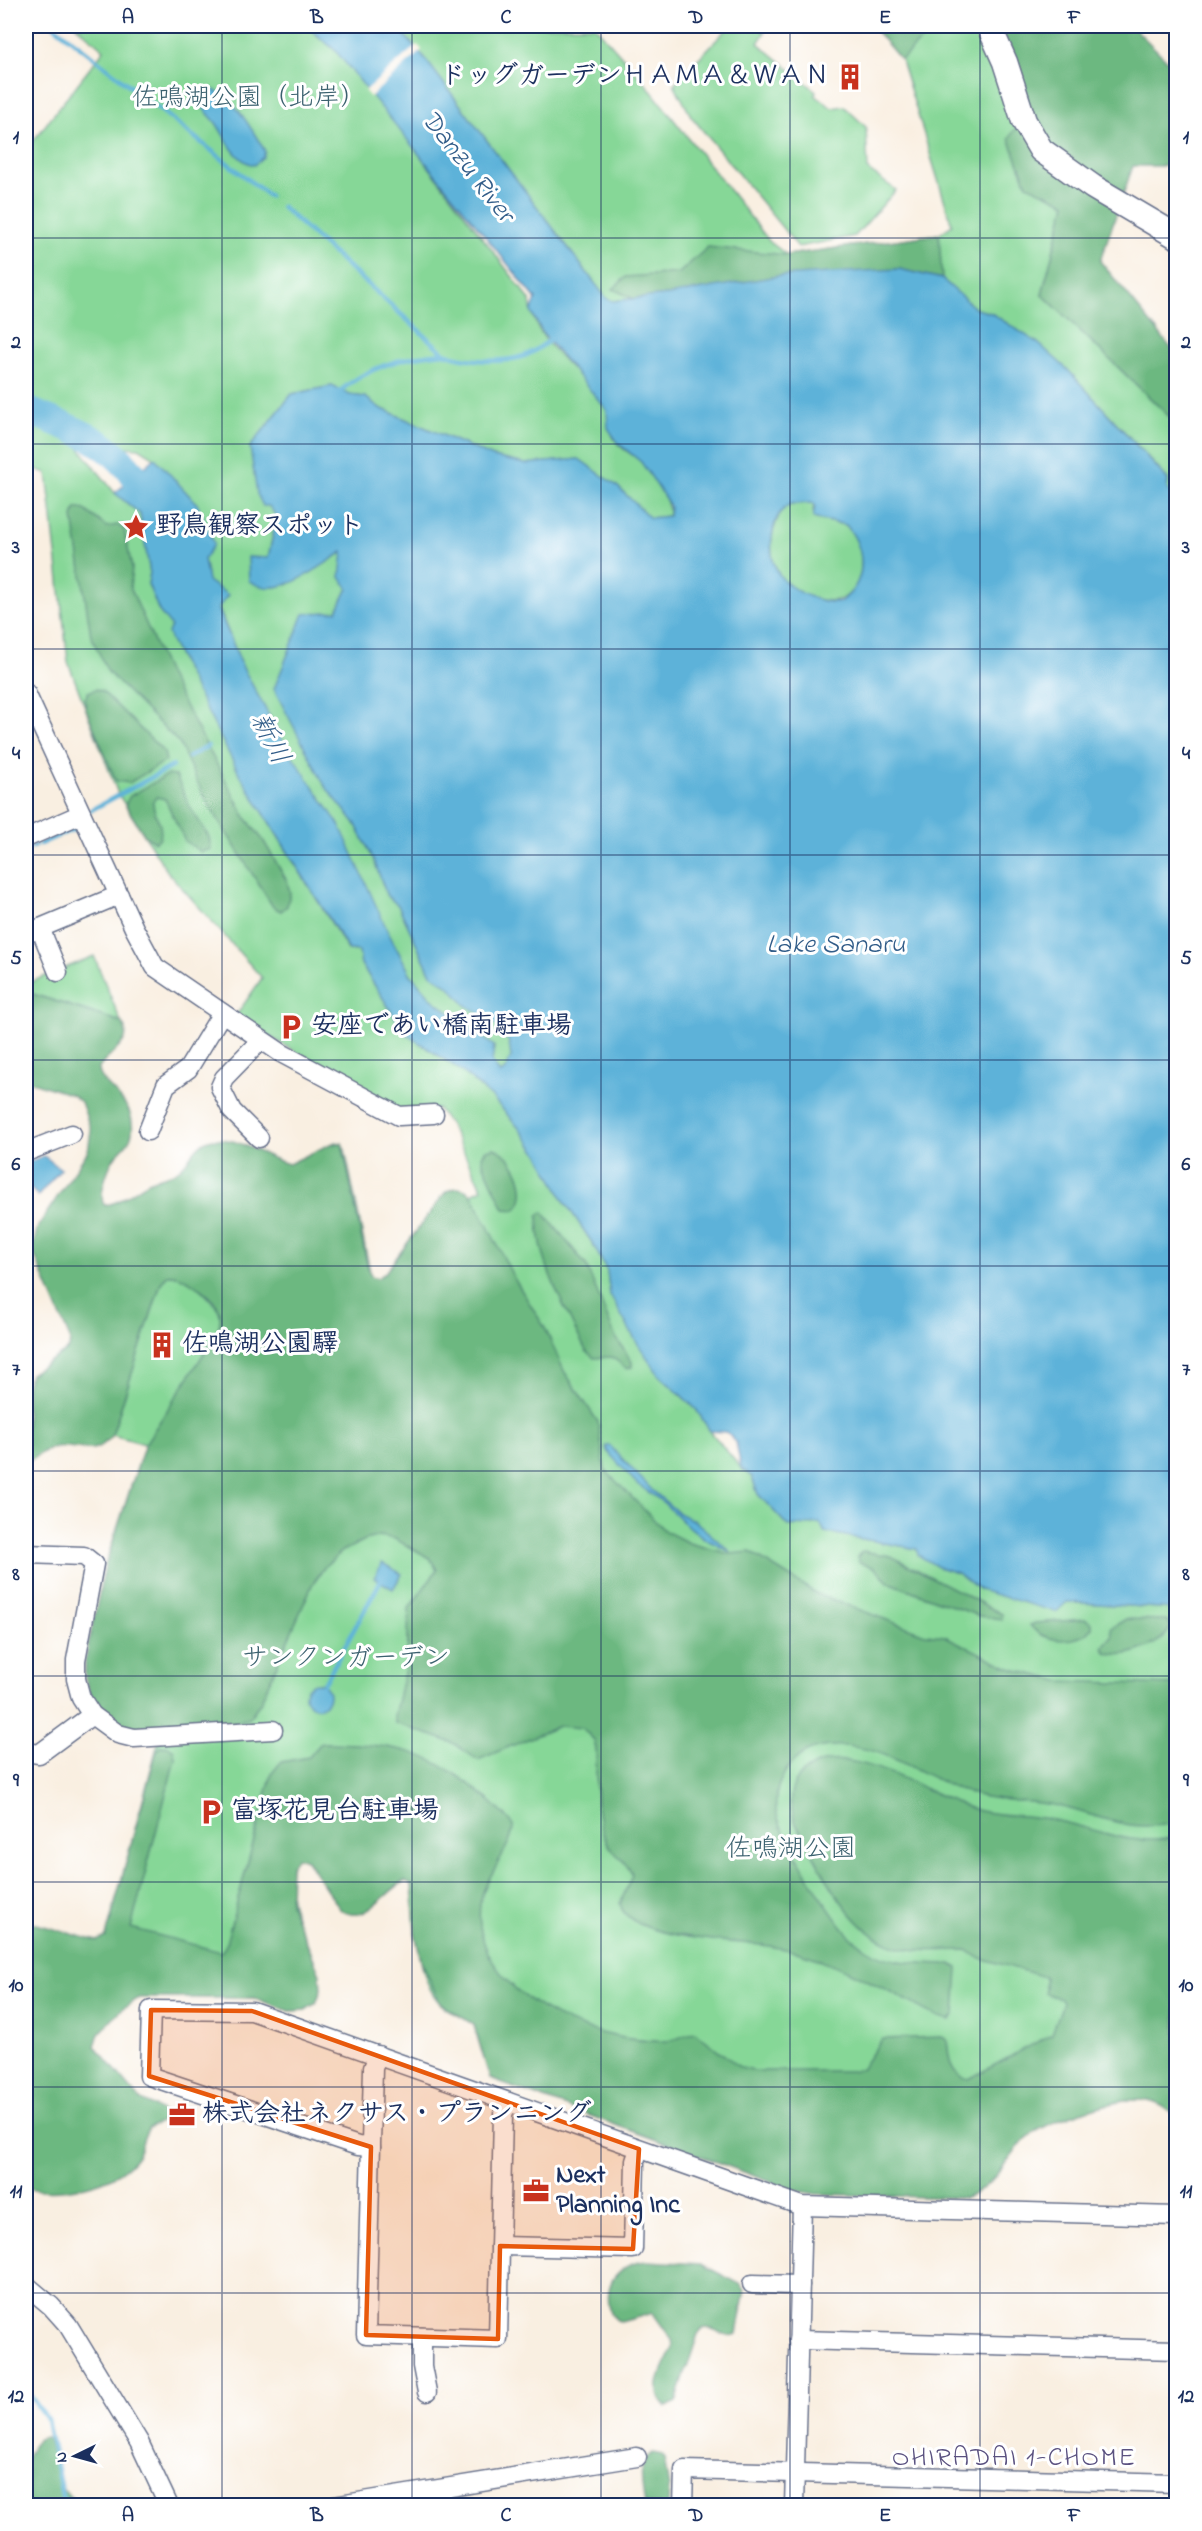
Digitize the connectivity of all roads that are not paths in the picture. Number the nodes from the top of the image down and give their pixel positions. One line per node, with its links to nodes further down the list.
1 (989, 26): 2 (street)
2 (1176, 236)
3 (26, 693): 4 (street)
4 (81, 814): 5 (street); 6 (street)
5 (26, 838)
6 (119, 895): 7 (street); 9 (street)
7 (33, 931): 8 (street)
8 (58, 972)
9 (222, 1013): 10 (street); 12 (street)
10 (261, 1040): 11 (street); 13 (street)
11 (434, 1114)
12 (148, 1131)
13 (259, 1138)
14 (64, 1143): 15 (street)
15 (26, 1152)
16 (26, 1554): 17 (street)
17 (92, 1714): 18 (street); 19 (street)
18 (273, 1730)
19 (26, 1752)
20 (378, 2055): 21 (street); 22 (street); 22 (street)
21 (508, 2102): 23 (street); 26 (street)
22 (371, 2146): 30 (street)
23 (639, 2149): 24 (street); 26 (street)
24 (802, 2206): 25 (street); 29 (street)
25 (1176, 2216)
26 (500, 2246): 30 (street)
27 (752, 2284): 29 (street)
28 (26, 2285): 38 (street)
29 (800, 2285): 31 (street)
30 (422, 2337): 33 (street)
31 (798, 2340): 32 (street); 35 (street)
32 (1176, 2350)
33 (427, 2392)
34 (637, 2457): 37 (street)
35 (795, 2473): 36 (street); 40 (street); 41 (street)
36 (1176, 2483)
37 (373, 2502): 39 (street)
38 (169, 2505)
39 (333, 2505)
40 (683, 2505)
41 (794, 2505)

